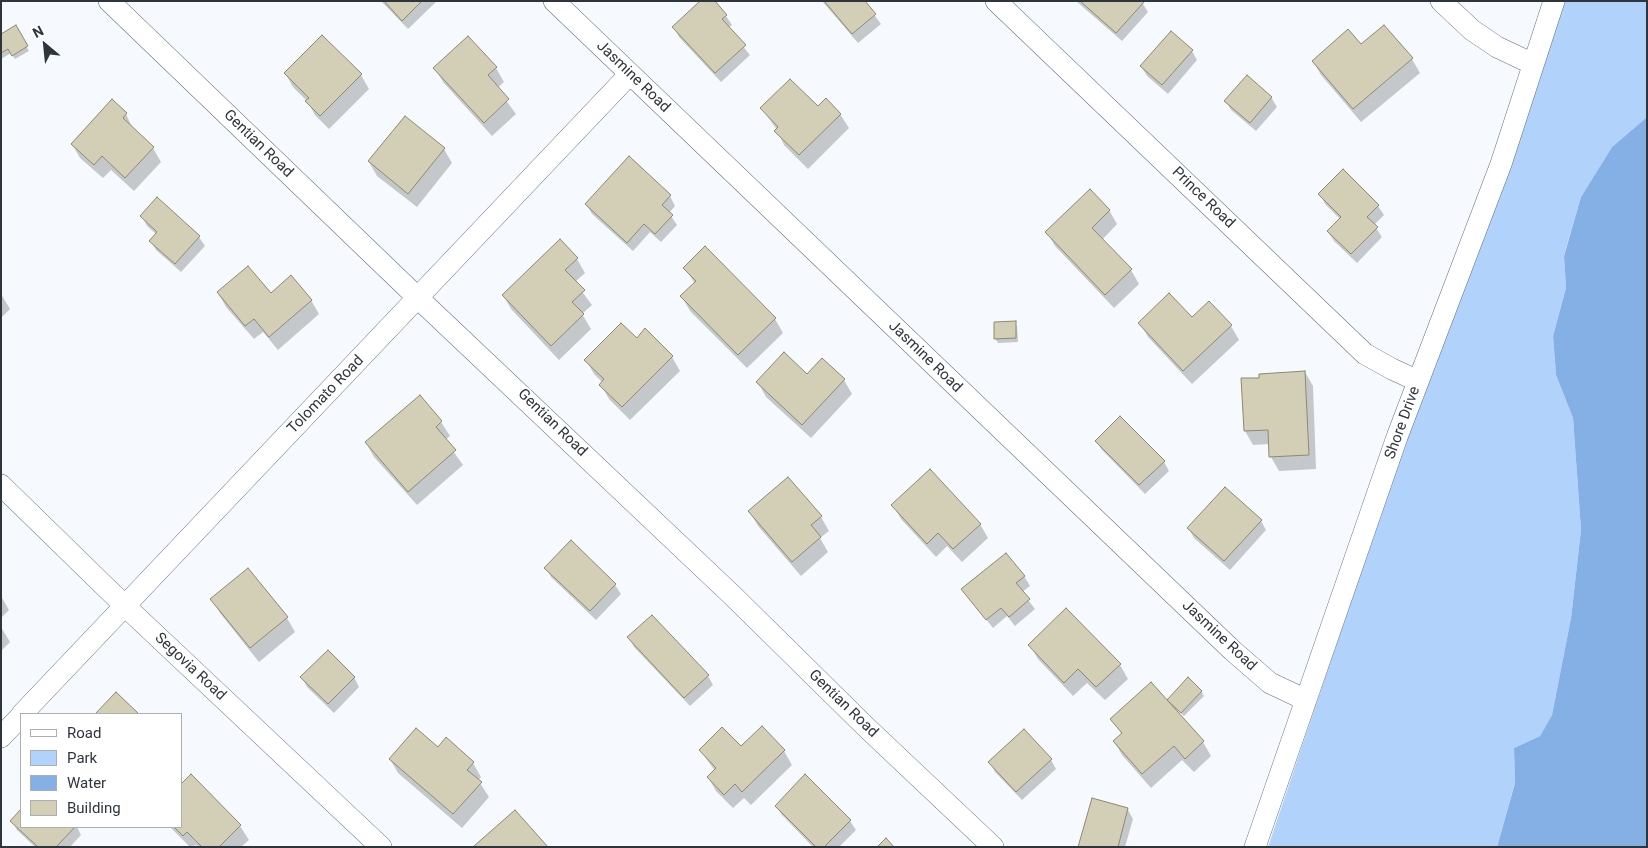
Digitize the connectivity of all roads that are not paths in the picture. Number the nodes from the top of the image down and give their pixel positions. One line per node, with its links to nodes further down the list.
1 (109, 1): 8 (street, Gentian Road)
2 (554, 1): 7 (street, Jasmine Road)
3 (996, 1): 9 (street, Prince Road)
4 (1441, 1): 6 (street)
5 (1554, 1): 6 (street, Shore Drive)
6 (1534, 64): 9 (street, Shore Drive)
7 (629, 75): 8 (street, Tolomato Road); 12 (street, Jasmine Road)
8 (418, 298): 11 (street, Tolomato Road); 17 (street, Gentian Road)
9 (1418, 381): 12 (street, Shore Drive)
10 (1, 485): 11 (street, Segovia Road)
11 (125, 606): 13 (street, Tolomato Road); 16 (street, Segovia Road)
12 (1306, 700): 18 (street, Shore Drive)
13 (24, 713)
14 (20, 717): 15 (street, Tolomato Road)
15 (1, 737)
16 (381, 847)
17 (993, 847)
18 (1255, 847)

